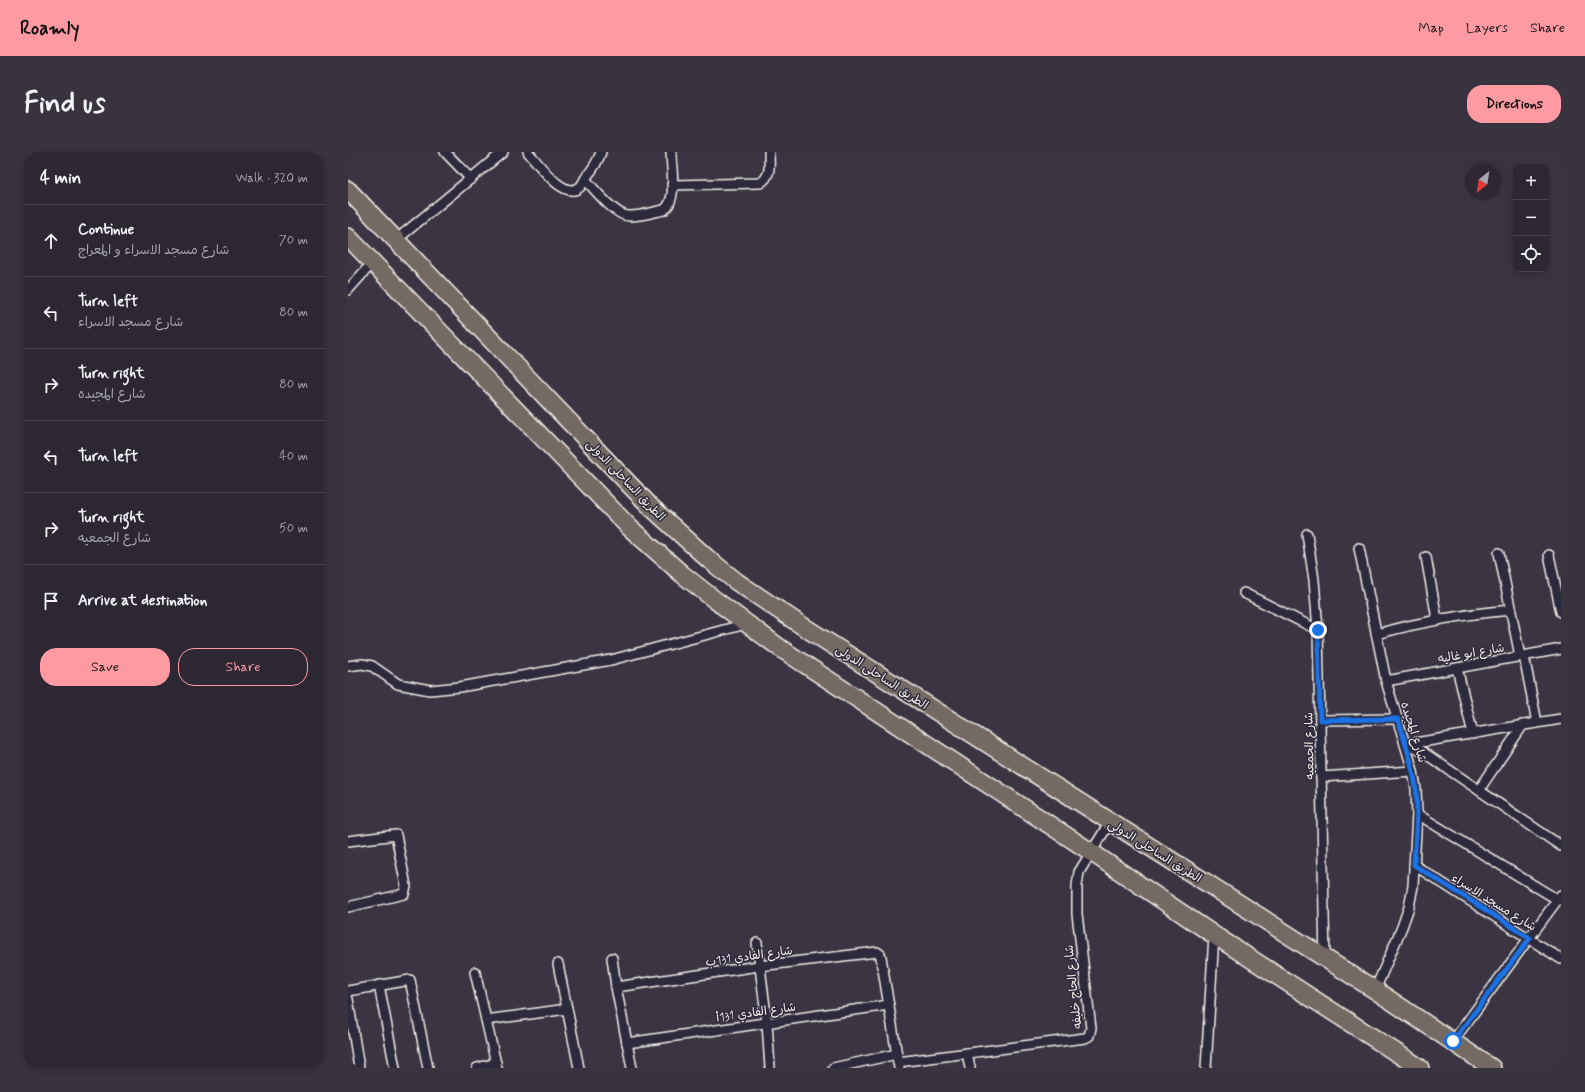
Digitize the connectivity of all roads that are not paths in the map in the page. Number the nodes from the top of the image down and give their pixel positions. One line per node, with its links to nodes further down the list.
1 (445, 152): 7 (street)
2 (503, 152): 7 (street)
3 (528, 152): 8 (street)
4 (601, 152): 8 (street)
5 (671, 152): 9 (street)
6 (769, 152): 9 (street)
7 (471, 179): 12 (street)
8 (585, 180): 9 (street)
9 (672, 185)
10 (348, 190): 12 (highway, الطريق الساحلى الدولى)
11 (348, 237): 13 (highway)
12 (396, 240): 43 (highway, الطريق الساحلى الدولى)
13 (373, 262): 14 (street); 24 (highway)
14 (348, 290)
15 (1307, 534): 25 (street, شارع الجمعيه)
16 (1359, 548): 26 (street, شارع المجيده)
17 (1498, 553): 21 (street)
18 (1549, 555): 22 (street)
19 (1426, 557): 23 (street)
20 (1244, 593): 25 (street)
21 (1510, 610): 23 (street); 28 (street)
22 (1561, 612)
23 (1437, 619): 26 (street)
24 (746, 624): 29 (street); 46 (highway)
25 (1318, 630): 34 (street, شارع الجمعيه)
26 (1376, 634): 31 (street, شارع المجيده)
27 (1561, 649): 28 (street, شارع ابو غاليه)
28 (1522, 656): 30 (street, شارع ابو غاليه); 35 (street)
29 (348, 666)
30 (1457, 668): 31 (street, شارع ابو غاليه); 37 (street)
31 (1386, 681): 33 (street, شارع المجيده)
32 (1561, 718): 35 (street)
33 (1398, 719): 34 (street); 38 (street, شارع المجيده)
34 (1320, 720): 40 (street, شارع الجمعيه)
35 (1537, 723): 36 (street)
36 (1523, 725): 37 (street); 41 (street)
37 (1473, 734): 38 (street)
38 (1408, 744): 39 (street, شارع المجيده); 41 (street)
39 (1413, 771): 40 (street); 42 (street, شارع المجيده)
40 (1321, 777): 55 (street, شارع الجمعيه)
41 (1478, 790): 45 (street)
42 (1417, 814): 47 (street, شارع المجيده); 48 (street)
43 (1110, 822): 46 (street, شارع الحاج خليفه); 55 (highway, الطريق الساحلى الدولى)
44 (348, 840): 49 (street)
45 (1561, 846)
46 (1091, 852): 50 (highway); 70 (street, شارع الحاج خليفه)
47 (1414, 865): 51 (street, شارع مسجد الاسراء); 61 (street, شارع المجيده)
48 (1559, 898): 51 (street)
49 (348, 907)
50 (1214, 935): 82 (street); 83 (highway)
51 (1530, 938): 54 (street, شارع مسجد الاسراء); 68 (street)
52 (757, 943): 57 (street)
53 (612, 958): 60 (street)
54 (1561, 958)
55 (1325, 959): 61 (highway, الطريق الساحلى الدولى)
56 (558, 964): 65 (street)
57 (759, 966): 60 (street, شارع الفادي 131ب); 64 (street, شارع الفادي 131ب); 67 (street)
58 (475, 972): 66 (street)
59 (379, 986): 62 (street); 74 (street); 75 (street)
60 (616, 987): 69 (street)
61 (1375, 990): 68 (highway, الطريق الساحلى الدولى)
62 (348, 991)
63 (348, 999): 73 (street)
64 (889, 1005): 67 (street, شارع الفادي 131أ); 71 (street)
65 (567, 1009): 66 (street); 77 (street)
66 (486, 1020): 72 (street)
67 (767, 1023): 69 (street, شارع الفادي 131أ); 79 (street)
68 (1453, 1041): 84 (highway, الطريق الساحلى الدولى)
69 (627, 1043): 78 (street)
70 (967, 1053): 71 (street, شارع الحاج خليفه); 81 (street)
71 (898, 1062): 80 (street, شارع الحاج خليفه)
72 (496, 1065): 76 (street)
73 (359, 1068)
74 (395, 1068)
75 (428, 1068)
76 (477, 1068)
77 (579, 1068)
78 (632, 1068)
79 (770, 1068)
80 (833, 1068)
81 (970, 1068)
82 (1206, 1068)
83 (1420, 1068)
84 (1492, 1068)

